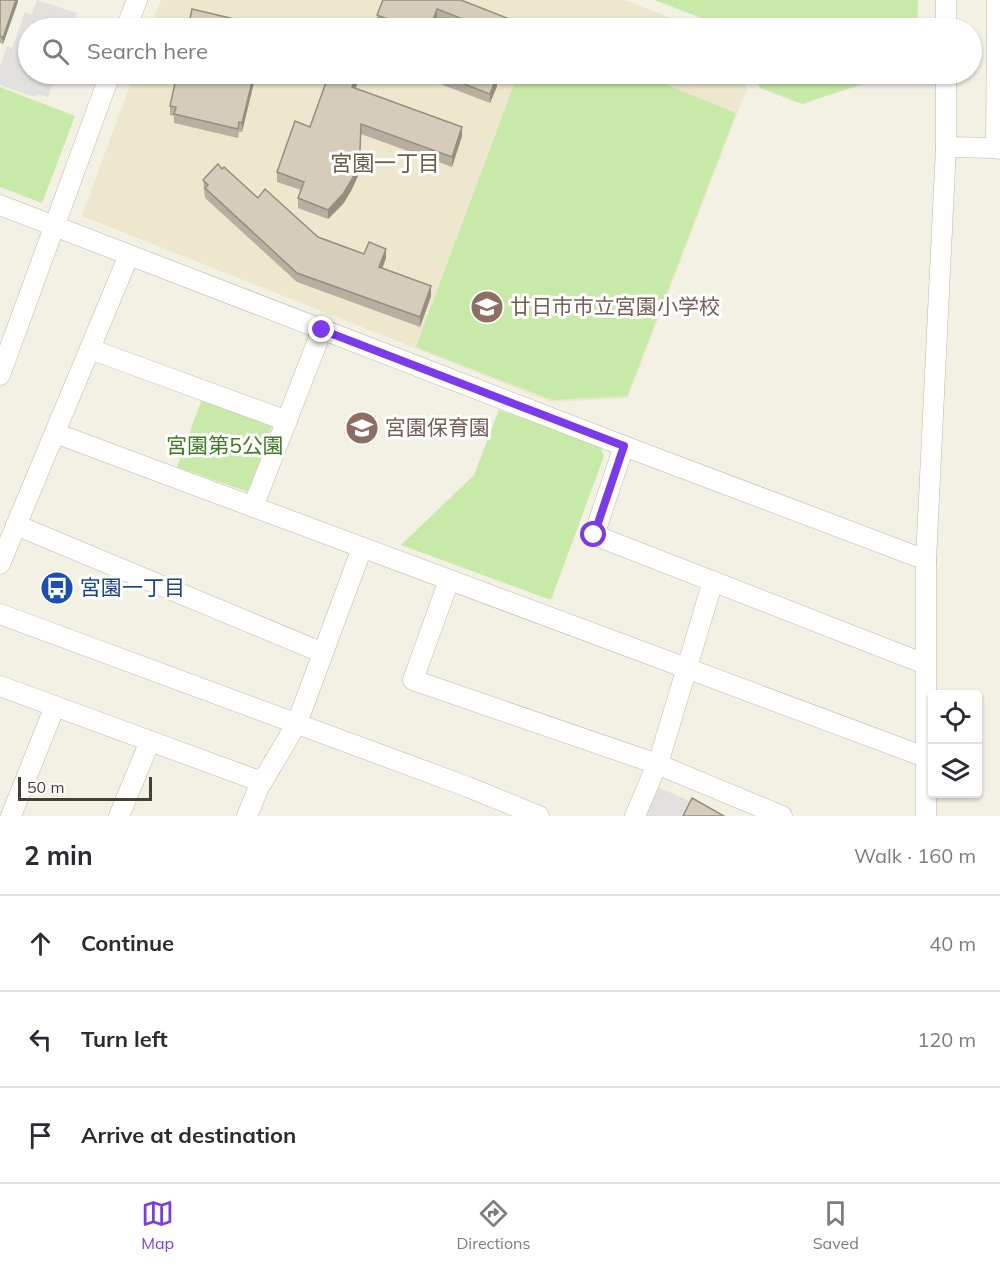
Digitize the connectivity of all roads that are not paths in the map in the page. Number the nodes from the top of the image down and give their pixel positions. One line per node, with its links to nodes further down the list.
1 (137, 0): 4 (street)
2 (946, 0): 5 (street)
3 (997, 0): 9 (street)
4 (130, 18)
5 (946, 18)
6 (106, 84): 11 (street)
7 (946, 84): 8 (street)
8 (946, 147): 9 (street); 22 (street)
9 (998, 148)
10 (0, 205): 11 (street)
11 (55, 226): 12 (street); 15 (street)
12 (129, 255): 13 (street); 14 (street)
13 (322, 330): 16 (street); 18 (street)
14 (90, 349): 16 (street); 17 (street)
15 (0, 375)
16 (288, 421): 19 (street)
17 (55, 433): 19 (street); 20 (street)
18 (624, 446): 22 (street); 25 (street)
19 (253, 507): 21 (street)
20 (16, 525): 23 (street); 27 (street)
21 (362, 548): 24 (street); 27 (street)
22 (926, 560): 28 (street)
23 (0, 564)
24 (449, 580): 29 (street); 35 (street)
25 (713, 581): 28 (street); 29 (street)
26 (0, 614): 32 (street)
27 (323, 652): 32 (street)
28 (925, 664): 34 (street)
29 (686, 669): 34 (street); 35 (street)
30 (0, 686): 31 (street)
31 (56, 706): 33 (street); 37 (street)
32 (297, 723): 36 (street); 40 (street)
33 (150, 741): 36 (street); 38 (street)
34 (925, 758): 43 (street)
35 (657, 764): 41 (street); 42 (street)
36 (262, 782): 39 (street)
37 (11, 816)
38 (119, 816)
39 (247, 816)
40 (539, 816)
41 (635, 816)
42 (782, 816)
43 (926, 816)

